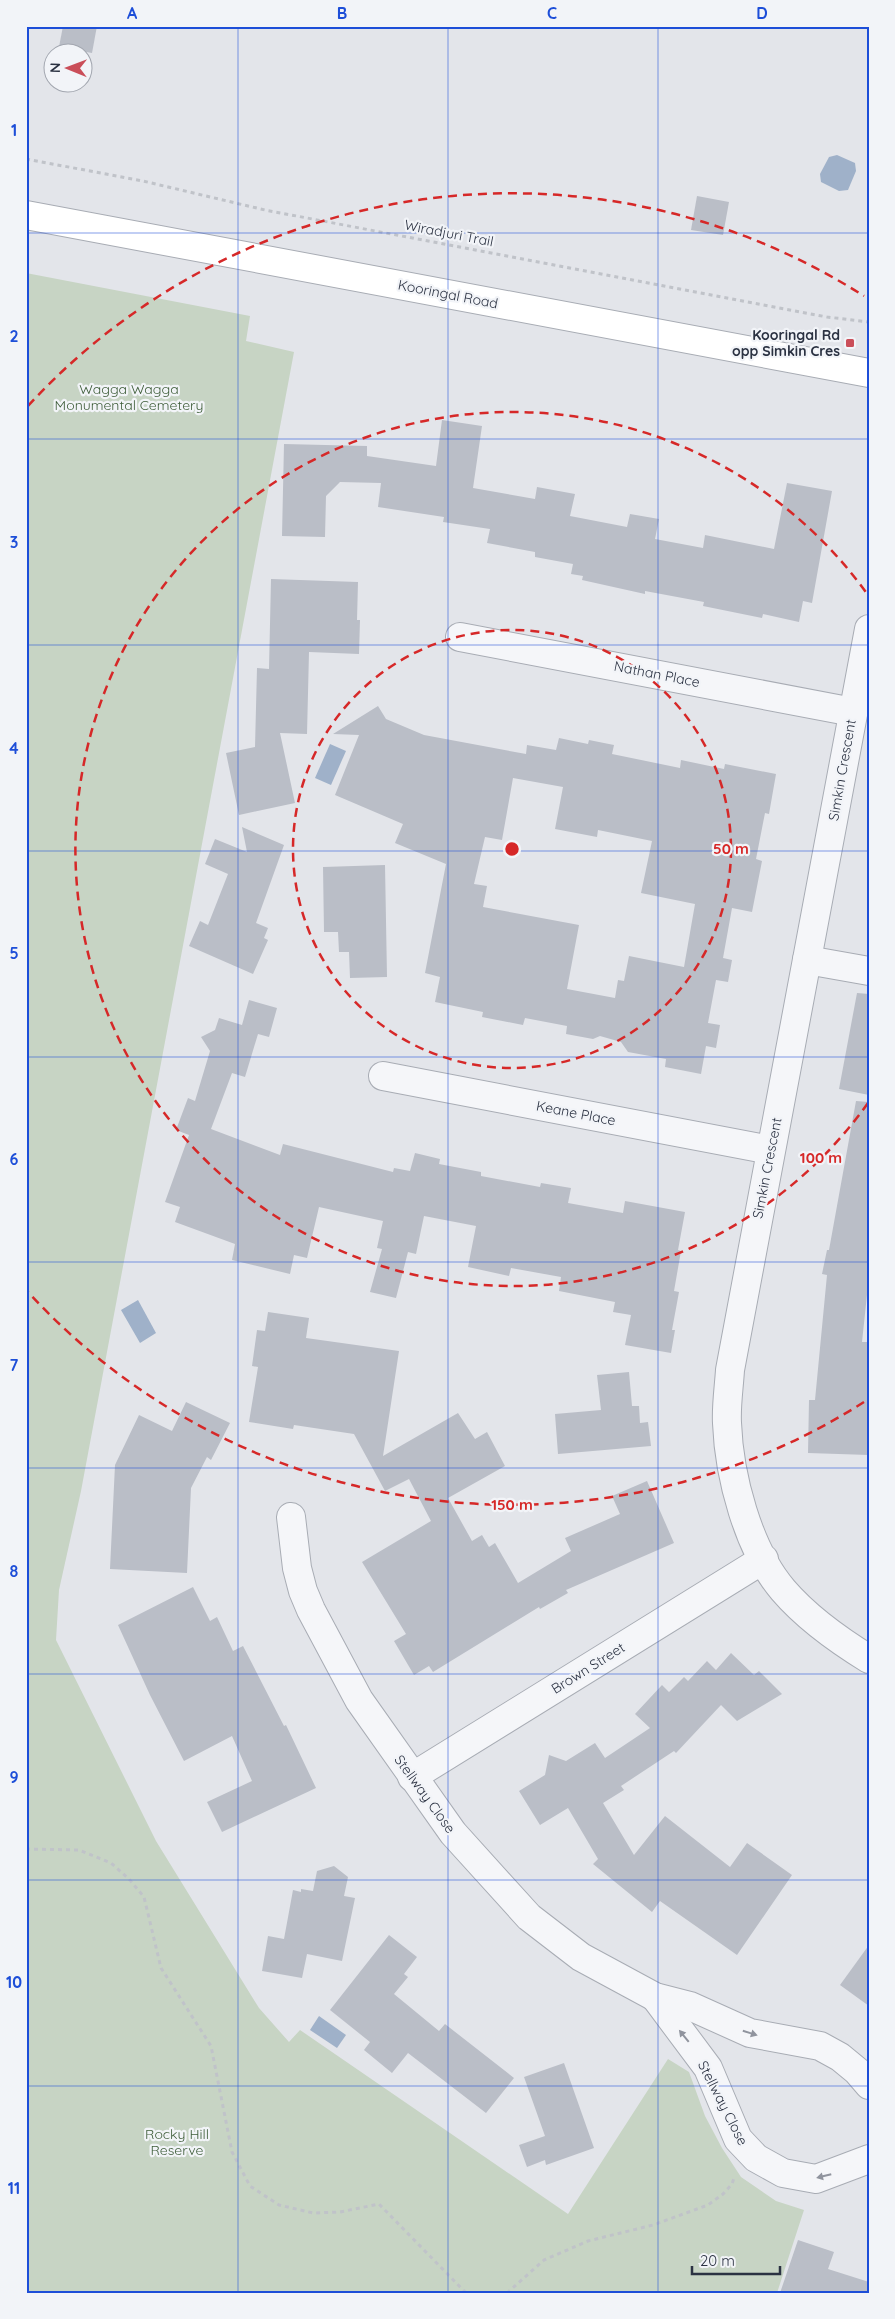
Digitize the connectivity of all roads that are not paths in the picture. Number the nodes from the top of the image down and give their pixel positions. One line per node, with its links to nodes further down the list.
1 (26, 215): 2 (main road, Kooringal Road)
2 (869, 373)
3 (869, 628): 5 (street, Simkin Crescent)
4 (460, 637): 5 (street, Nathan Place)
5 (853, 712): 6 (street, Simkin Crescent)
6 (807, 960): 7 (street); 9 (street, Simkin Crescent)
7 (869, 971)
8 (382, 1076): 9 (street, Keane Place)
9 (770, 1150): 11 (street, Simkin Crescent)
10 (291, 1517): 13 (street, Stellway Close)
11 (764, 1560): 12 (street, Simkin Crescent); 13 (street, Brown Street)
12 (869, 1659)
13 (412, 1777): 14 (street, Stellway Close)
14 (656, 1997): 15 (street, Stellway Close, one-way to 15); 16 (street, Stellway Close, one-way to 14)
15 (869, 2085)
16 (869, 2159)

